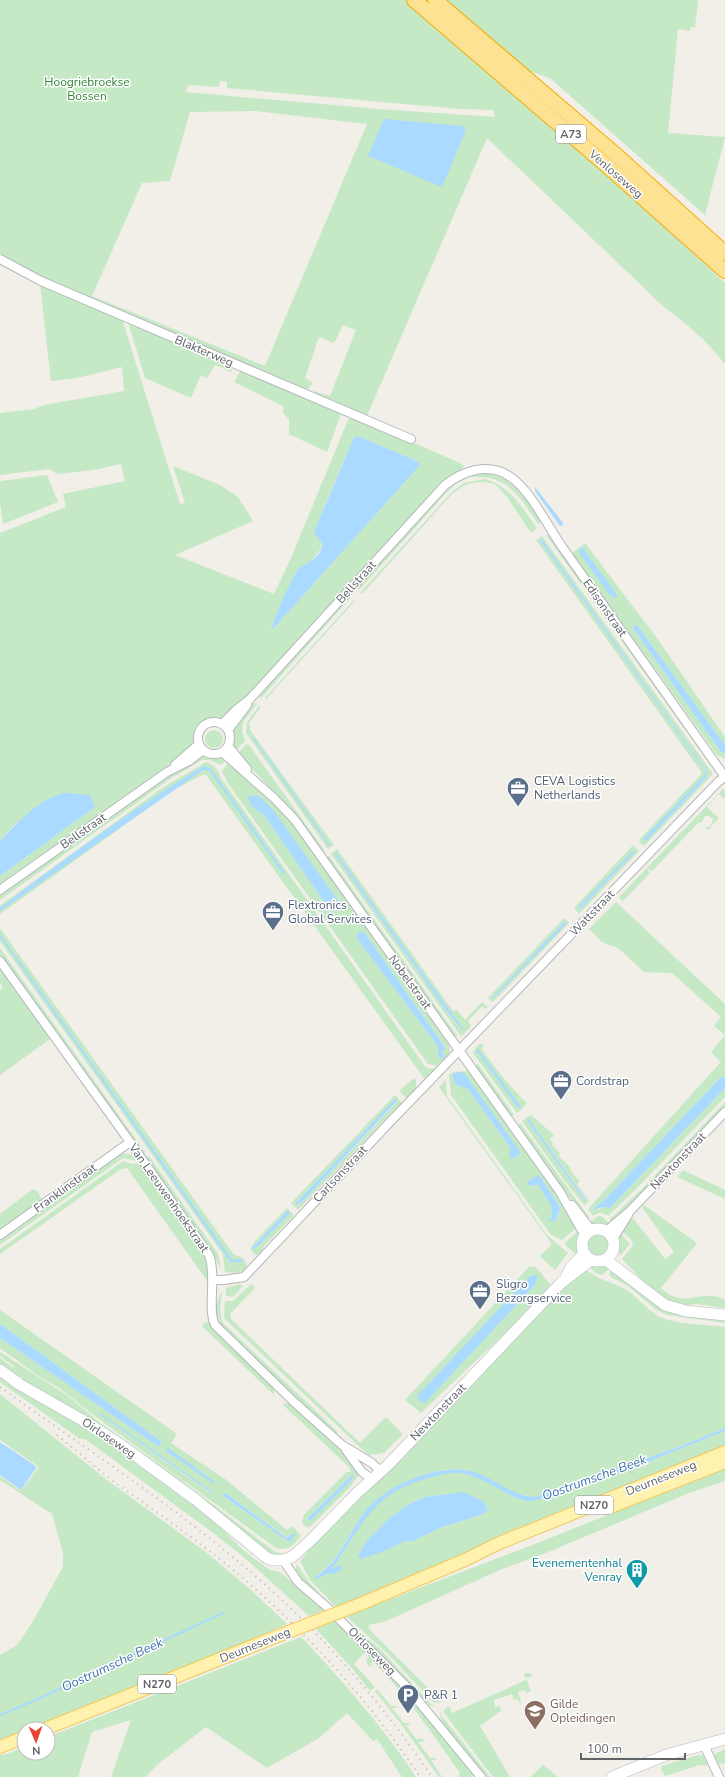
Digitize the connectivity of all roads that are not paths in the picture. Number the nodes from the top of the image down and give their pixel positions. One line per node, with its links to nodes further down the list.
1 (414, 0): 5 (highway, Venloseweg / A73)
2 (435, 0): 3 (highway, Venloseweg / A73)
3 (725, 253)
4 (0, 258): 6 (street, Blakterweg)
5 (725, 271)
6 (411, 439)
7 (468, 471): 8 (street, Bellstraat); 11 (street, Edisonstraat)
8 (225, 727): 9 (street); 10 (street)
9 (201, 747): 10 (street); 12 (street, Bellstraat)
10 (225, 749): 14 (street, Nobelstraat)
11 (725, 777): 14 (street, Wattstraat)
12 (0, 890)
13 (0, 961): 16 (street, Van Leeuwenhoekstraat)
14 (459, 1050): 17 (street, Nobelstraat); 22 (street, Carlsonstraat)
15 (725, 1112): 19 (street, Newtonstraat)
16 (130, 1142): 18 (street, Franklinstraat); 22 (street, Van Leeuwenhoekstraat)
17 (589, 1233): 19 (street); 20 (street)
18 (0, 1235)
19 (609, 1235): 21 (street)
20 (588, 1257): 21 (street); 28 (street, Newtonstraat)
21 (609, 1257): 23 (street)
22 (213, 1280): 25 (street, Van Leeuwenhoekstraat)
23 (725, 1315)
24 (0, 1370): 31 (street, Oirloseweg)
25 (342, 1445): 28 (street, Van Leeuwenhoekstraat); 29 (street, Van Leeuwenhoekstraat)
26 (725, 1452): 30 (main road, Deurneseweg / N270)
27 (725, 1462): 30 (main road, Deurneseweg / N270)
28 (380, 1471): 29 (street, Newtonstraat)
29 (372, 1479): 31 (street, Newtonstraat)
30 (465, 1560): 32 (main road, Deurneseweg / N270, bridge)
31 (285, 1564): 37 (street, Oirloseweg)
32 (56, 1725)
33 (725, 1739): 35 (street)
34 (16, 1740): 36 (main road)
35 (704, 1745): 38 (street); 39 (street)
36 (0, 1747)
37 (482, 1777)
38 (612, 1777)
39 (718, 1777)

